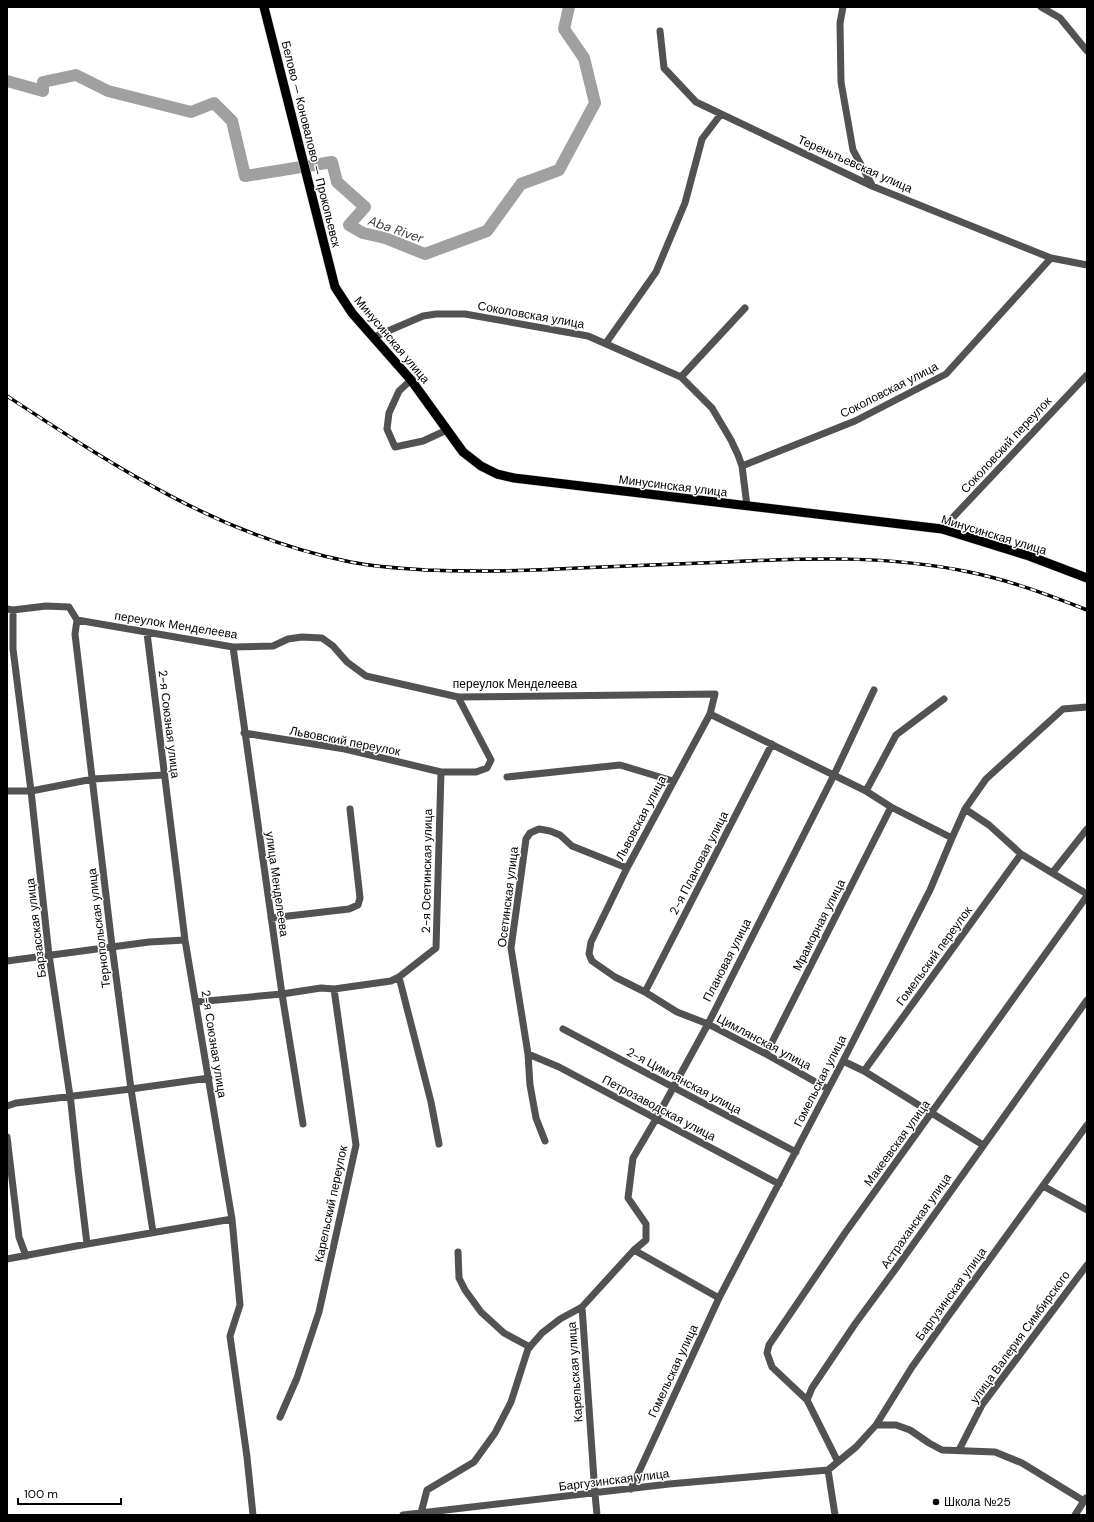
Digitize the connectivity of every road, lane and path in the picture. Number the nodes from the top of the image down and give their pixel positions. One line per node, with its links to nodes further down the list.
1 (264, 7): 10 (main road, Белово — Коновалово — Прокопьевск)
2 (843, 7): 7 (street)
3 (1040, 7): 5 (street)
4 (660, 31): 6 (street, Тереньтьевская улица)
5 (1087, 51)
6 (722, 114): 7 (street, Тереньтьевская улица); 13 (street)
7 (872, 186): 8 (street, Тереньтьевская улица)
8 (1051, 258): 9 (street, Тереньтьевская улица); 18 (street, Соколовская улица)
9 (1087, 265)
10 (335, 287): 12 (main road, Минусинская улица)
11 (745, 308): 15 (street)
12 (374, 337): 13 (street, Соколовская улица); 16 (main road, Минусинская улица)
13 (606, 344): 15 (street, Соколовская улица)
14 (1087, 375): 20 (street, Соколовский переулок)
15 (681, 377): 18 (street, Соколовская улица)
16 (410, 380): 17 (main road, Минусинская улица); 17 (street)
17 (447, 430): 19 (main road, Минусинская улица)
18 (742, 466): 19 (street, Соколовская улица)
19 (747, 506): 20 (main road, Минусинская улица)
20 (942, 529): 21 (main road, Минусинская улица)
21 (1087, 578)
22 (10, 610): 23 (street); 41 (street, Барзасская улица)
23 (77, 620): 24 (street, переулок Менделеева); 38 (street, Тернопольская улица)
24 (147, 633): 25 (street, переулок Менделеева); 35 (street, 2-я Союзная улица)
25 (232, 647): 28 (street, переулок Менделеева); 32 (street, улица Менделеева)
26 (874, 690): 36 (street, Плановая улица)
27 (715, 694): 28 (street, переулок Менделеева); 31 (street, Львовская улица)
28 (458, 697): 34 (street, Львовский переулок)
29 (944, 699): 42 (street)
30 (1087, 707): 45 (street, Гомельская улица)
31 (710, 714): 33 (street); 39 (street, Львовская улица)
32 (244, 733): 34 (street, Львовский переулок); 52 (street, улица Менделеева)
33 (772, 744): 36 (street); 60 (street, 2-я Плановая улица)
34 (441, 772): 58 (street, 2-я Осетинская улица)
35 (164, 775): 38 (street); 53 (street, 2-я Союзная улица)
36 (834, 775): 42 (street); 64 (street, Плановая улица)
37 (507, 777): 39 (street)
38 (93, 779): 41 (street); 54 (street, Тернопольская улица)
39 (673, 781): 49 (street, Львовская улица)
40 (7, 791): 41 (street)
41 (31, 791): 56 (street, Барзасская улица)
42 (866, 791): 43 (street)
43 (892, 807): 47 (street); 67 (street, Мраморная улица)
44 (350, 809): 52 (street)
45 (965, 809): 47 (street, Гомельская улица); 48 (street)
46 (1087, 829): 50 (street)
47 (952, 838): 68 (street, Гомельская улица)
48 (1021, 854): 50 (street); 69 (street, Гомельский переулок)
49 (627, 868): 55 (street, Львовская улица); 66 (street, Осетинская улица)
50 (1053, 872): 51 (street)
51 (1087, 895): 76 (street, Макеевская улица)
52 (271, 918): 61 (street, улица Менделеева)
53 (185, 940): 54 (street); 63 (street, 2-я Союзная улица)
54 (112, 946): 56 (street); 72 (street, Тернопольская улица)
55 (589, 954): 60 (street, Цимлянская улица)
56 (50, 955): 57 (street); 74 (street, Барзасская улица)
57 (7, 961)
58 (400, 978): 59 (street); 82 (street)
59 (334, 989): 61 (street); 100 (street, Карельский переулок)
60 (645, 992): 64 (street, Цимлянская улица)
61 (282, 994): 63 (street); 78 (street, улица Менделеева)
62 (1087, 1000): 83 (street, Астраханская улица)
63 (196, 1002): 70 (street, 2-я Союзная улица)
64 (708, 1024): 67 (street, Цимлянская улица); 71 (street, Плановая улица)
65 (563, 1029): 71 (street, 2-я Цимлянская улица)
66 (528, 1054): 77 (street, Петрозаводская улица); 81 (street, Осетинская улица)
67 (766, 1054): 73 (street, Цимлянская улица)
68 (843, 1061): 69 (street); 73 (street, Гомельская улица)
69 (864, 1071): 76 (street)
70 (209, 1078): 72 (street); 88 (street, 2-я Союзная улица)
71 (673, 1087): 77 (street, Плановая улица); 84 (street, 2-я Цимлянская улица)
72 (131, 1089): 74 (street); 89 (street, Тернопольская улица)
73 (828, 1089): 84 (street, Гомельская улица)
74 (70, 1096): 75 (street); 90 (street, Барзасская улица)
75 (7, 1106)
76 (931, 1114): 83 (street); 99 (street, Макеевская улица)
77 (656, 1119): 85 (street, Петрозаводская улица); 91 (street, Плановая улица)
78 (303, 1124)
79 (1087, 1125): 86 (street, Баргузинская улица)
80 (7, 1137): 93 (street)
81 (545, 1141)
82 (440, 1144)
83 (983, 1145): 99 (street, Астраханская улица)
84 (796, 1152): 85 (street, Гомельская улица)
85 (778, 1184): 96 (street, Гомельская улица)
86 (1043, 1186): 87 (street); 101 (street, Баргузинская улица)
87 (1087, 1210)
88 (232, 1219): 89 (street); 109 (street, 2-я Союзная улица)
89 (153, 1232): 90 (street)
90 (87, 1244): 93 (street)
91 (634, 1250): 96 (street); 97 (street)
92 (458, 1252): 98 (street)
93 (26, 1256): 94 (street)
94 (7, 1259)
95 (1087, 1265): 102 (street, улица Валерия Симбирского)
96 (719, 1298): 105 (street, Гомельская улица)
97 (582, 1307): 98 (street, Карельская улица); 106 (street, Карельская улица)
98 (530, 1347): 108 (street, Карельская улица)
99 (807, 1400): 103 (street)
100 (280, 1417)
101 (876, 1425): 102 (street); 103 (street, Баргузинская улица)
102 (959, 1450): 107 (street)
103 (838, 1462): 104 (street, Баргузинская улица)
104 (828, 1470): 105 (street, Баргузинская улица); 112 (street)
105 (630, 1489): 106 (street, Баргузинская улица)
106 (595, 1494): 108 (street, Баргузинская улица); 111 (street, Карельская улица)
107 (1086, 1499): 113 (street)
108 (421, 1512): 110 (street, Баргузинская улица)
109 (252, 1515)
110 (403, 1515)
111 (597, 1515)
112 (834, 1515)
113 (1075, 1515)

